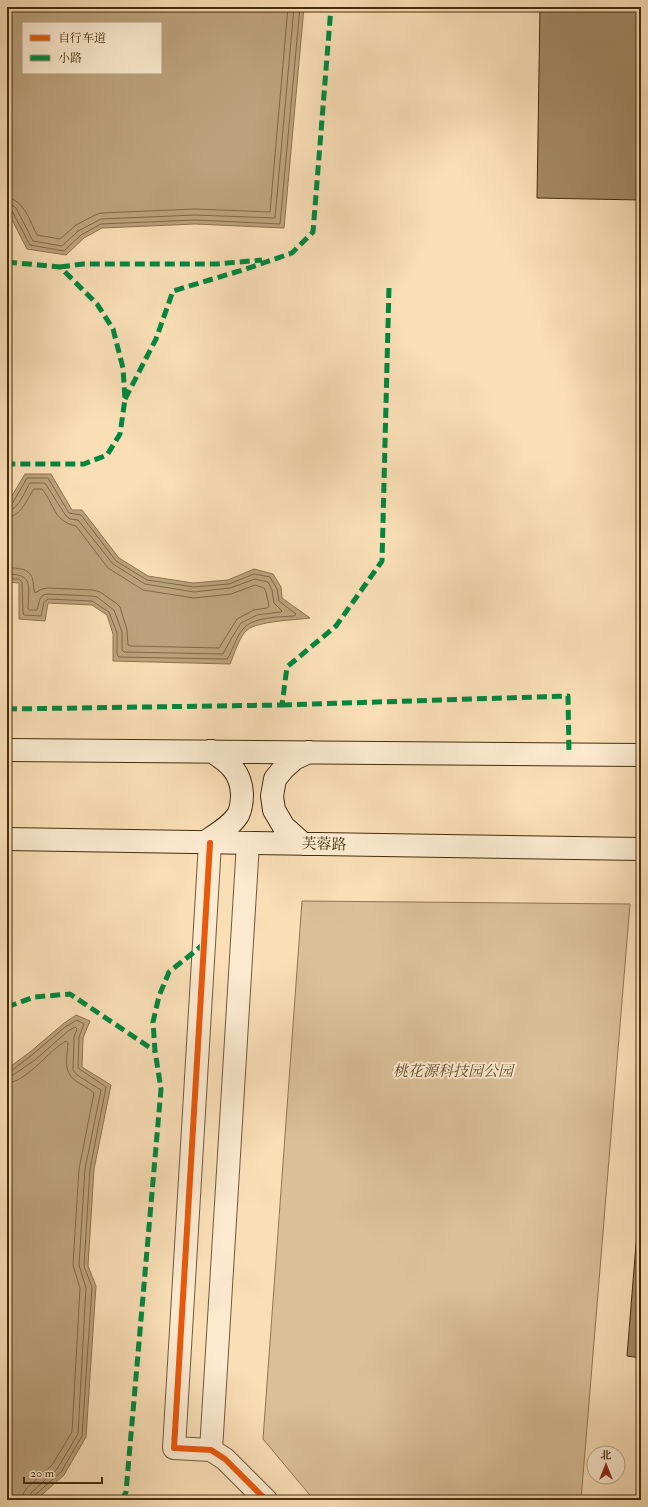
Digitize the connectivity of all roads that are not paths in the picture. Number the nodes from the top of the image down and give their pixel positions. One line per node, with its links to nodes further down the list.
1 (7, 750): 2 (main road)
2 (211, 751): 3 (main road); 6 (main road)
3 (309, 752): 4 (main road); 8 (main road)
4 (641, 755)
5 (7, 839): 6 (main road, 芙蓉路)
6 (208, 843): 7 (main road, 芙蓉路); 10 (main road)
7 (248, 843): 8 (main road, 芙蓉路); 10 (main road)
8 (304, 844): 9 (main road, 芙蓉路)
9 (641, 849)
10 (210, 1450): 11 (main road)
11 (266, 1500)

